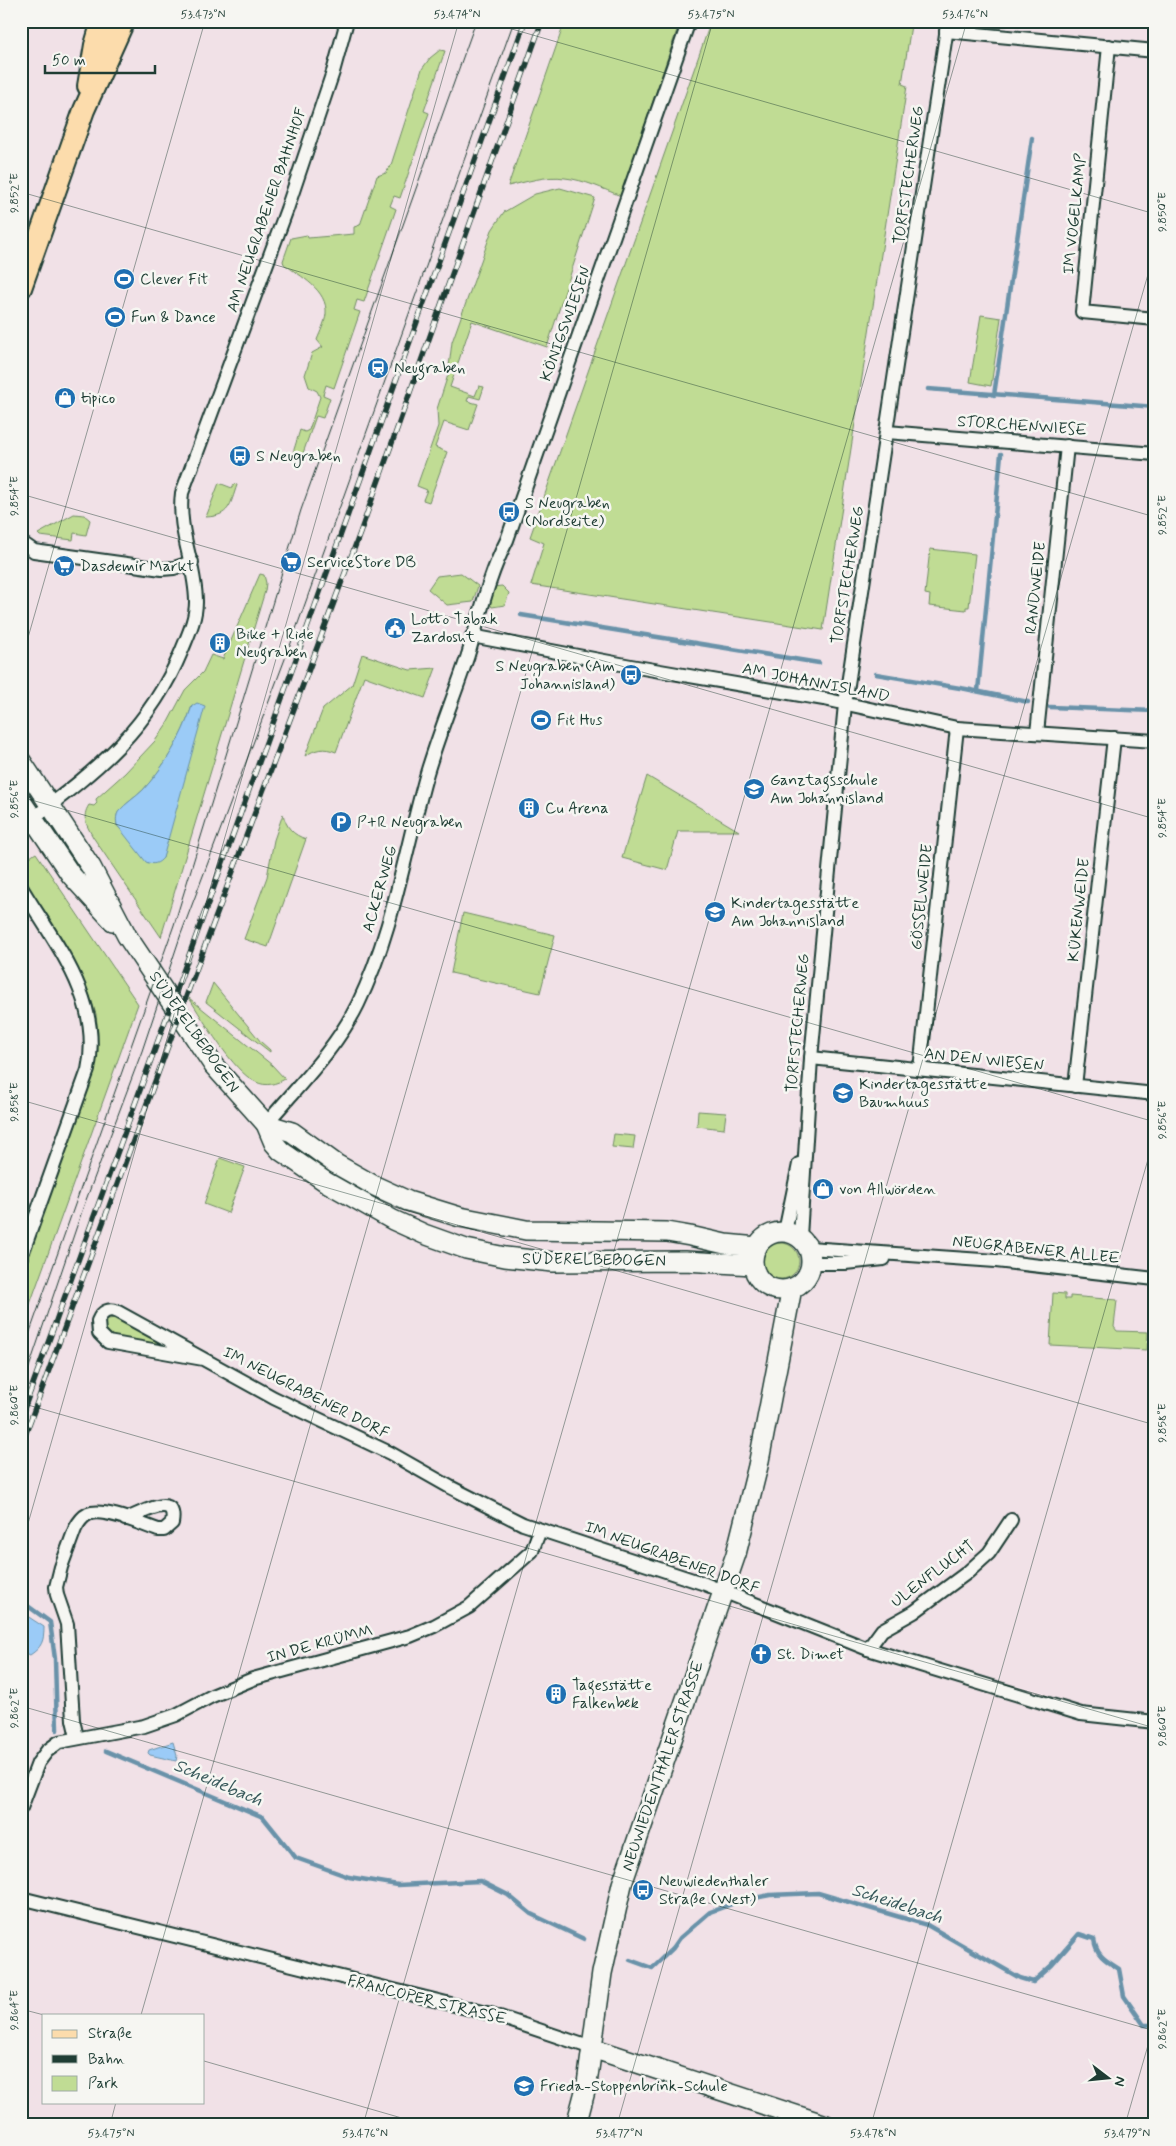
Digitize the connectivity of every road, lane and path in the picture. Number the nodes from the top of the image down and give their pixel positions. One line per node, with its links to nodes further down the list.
1 (102, 21): 8 (main road)
2 (124, 21): 8 (main road)
3 (347, 21): 15 (street, AM NEUGRABENER BAHNHOF)
4 (689, 21): 16 (street, KÖNIGSWIESEN)
5 (947, 26): 6 (street); 11 (street, TORFSTECHERWEG)
6 (1109, 46): 7 (street); 10 (street, IM VOGELKAMP)
7 (1155, 51)
8 (84, 110): 9 (main road)
9 (21, 288)
10 (1155, 319)
11 (887, 432): 12 (street, STORCHENWIESE); 17 (street, TORFSTECHERWEG)
12 (1067, 446): 13 (street, STORCHENWIESE); 19 (street, RANDWEIDE)
13 (1155, 454)
14 (21, 542): 15 (street)
15 (192, 562): 24 (street, AM NEUGRABENER BAHNHOF)
16 (472, 636): 17 (street, AM JOHANNISLAND); 32 (street, ACKERWEG)
17 (844, 704): 18 (street, AM JOHANNISLAND); 28 (street, TORFSTECHERWEG)
18 (957, 728): 19 (street, AM JOHANNISLAND); 29 (street, GÖSSELWEIDE)
19 (1037, 733): 20 (street, AM JOHANNISLAND)
20 (1114, 738): 21 (street, AM JOHANNISLAND); 30 (street, KÜKENWEIDE)
21 (1155, 740)
22 (21, 761): 24 (main road, SÜDERELBEBOGEN)
23 (21, 801): 25 (main road, SÜDERELBEBOGEN)
24 (50, 805): 25 (street, AM NEUGRABENER BAHNHOF); 27 (main road, SÜDERELBEBOGEN)
25 (33, 818): 27 (main road, SÜDERELBEBOGEN)
26 (21, 887): 35 (street)
27 (127, 936): 32 (main road, SÜDERELBEBOGEN)
28 (811, 1058): 29 (street, AN DEN WIESEN); 33 (street, TORFSTECHERWEG)
29 (920, 1069): 30 (street, AN DEN WIESEN)
30 (1075, 1086): 31 (street, AN DEN WIESEN)
31 (1155, 1094)
32 (266, 1124): 34 (main road, SÜDERELBEBOGEN); 34 (main road, SÜDERELBEBOGEN)
33 (801, 1245): 34 (main road); 36 (street, NEUGRABENER ALLEE); 37 (main road)
34 (755, 1256): 37 (main road)
35 (21, 1257)
36 (1155, 1279)
37 (785, 1289): 42 (main road, NEUWIEDENTHALER STRASSE)
38 (203, 1359): 38 (street, IM NEUGRABENER DORF); 41 (street, IM NEUGRABENER DORF)
39 (125, 1519): 45 (street)
40 (1012, 1520): 43 (street, ULENFLUCHT)
41 (540, 1530): 42 (street, IM NEUGRABENER DORF); 45 (street, IN DE KRÜMM)
42 (724, 1592): 43 (street, IM NEUGRABENER DORF); 48 (main road, NEUWIEDENTHALER STRASSE)
43 (868, 1649): 44 (street, IM NEUGRABENER DORF)
44 (1155, 1722)
45 (76, 1737): 46 (street, IN DE KRÜMM)
46 (21, 1808)
47 (21, 1898): 48 (street, FRANCOPER STRASSE)
48 (592, 2048): 49 (main road, NEUWIEDENTHALER STRASSE); 50 (main road, FRANCOPER STRASSE)
49 (576, 2125)
50 (826, 2125)

